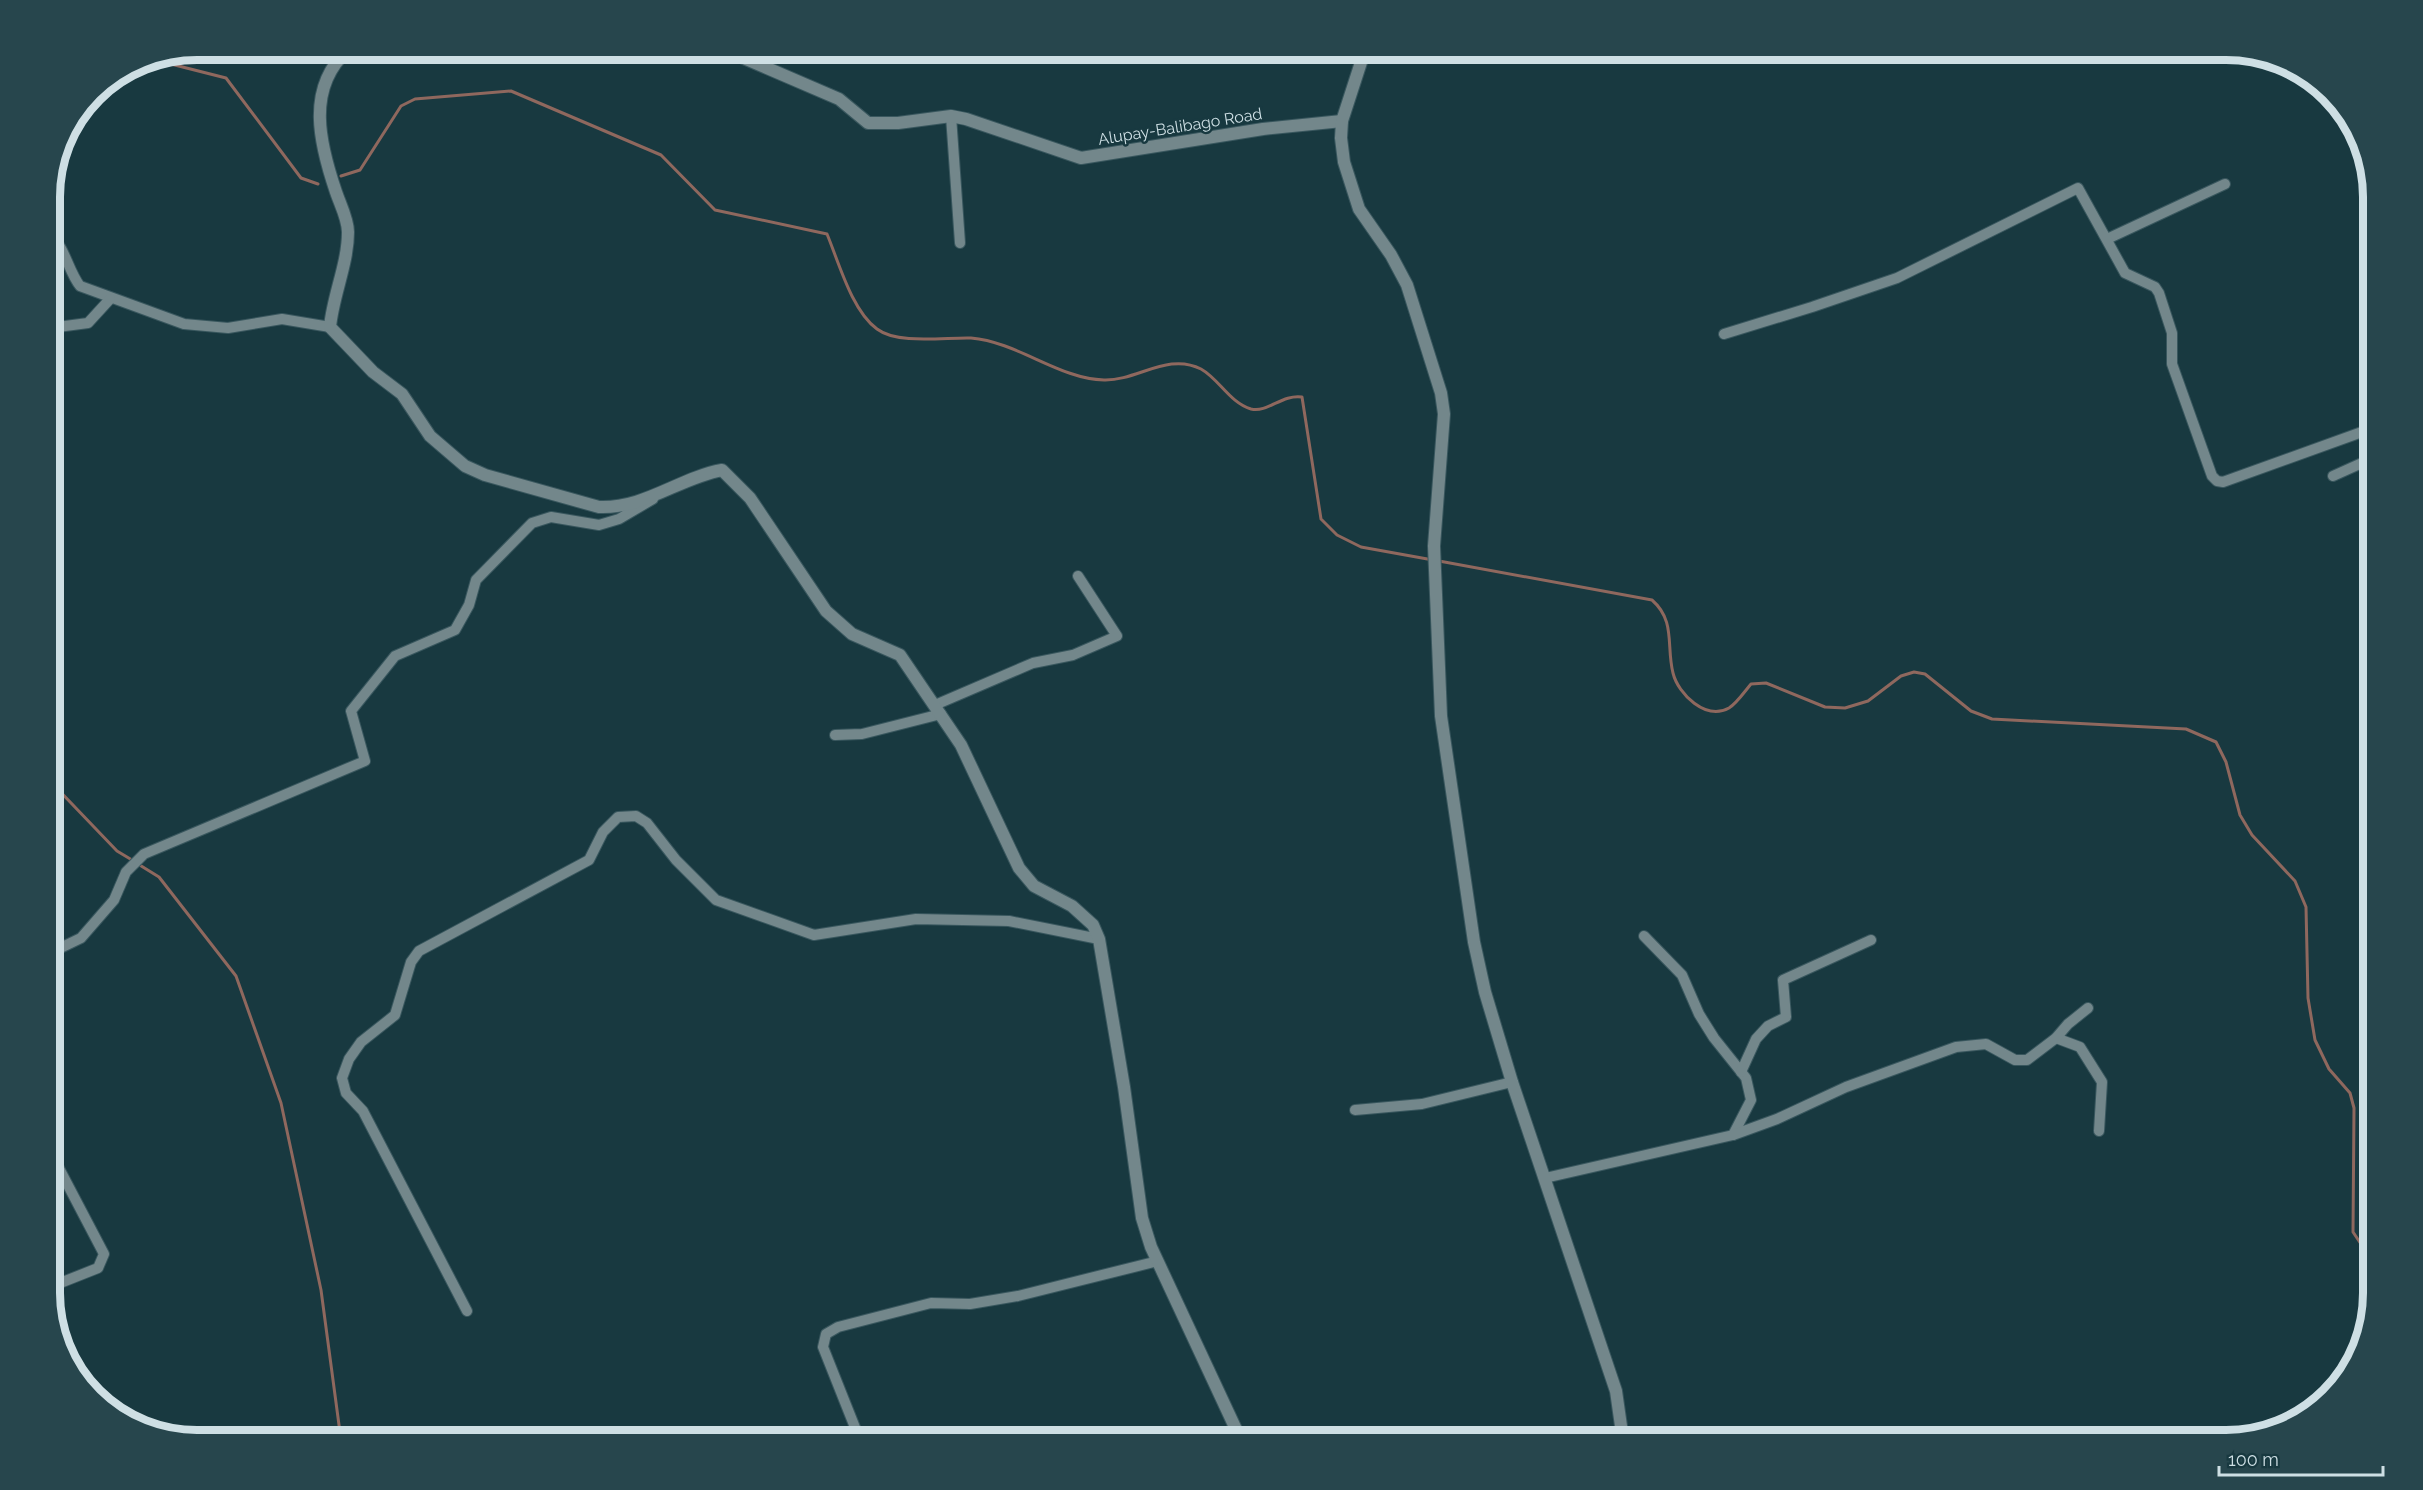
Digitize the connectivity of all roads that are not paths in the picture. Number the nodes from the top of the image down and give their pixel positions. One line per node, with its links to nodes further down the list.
1 (338, 60): 12 (street)
2 (746, 60): 4 (street, Alupay-Balibago Road)
3 (1362, 60): 5 (street)
4 (951, 116): 5 (street, Alupay-Balibago Road); 8 (street)
5 (1342, 121): 28 (street)
6 (2226, 184): 7 (street)
7 (2107, 239): 13 (street); 14 (street)
8 (960, 243)
9 (60, 246): 10 (street)
10 (110, 299): 11 (street); 12 (street)
11 (60, 327)
12 (330, 327): 17 (street)
13 (1724, 334)
14 (2363, 432)
15 (2363, 462): 16 (street)
16 (2333, 476)
17 (660, 495): 19 (street); 24 (street)
18 (1078, 576): 19 (street)
19 (938, 710): 20 (street); 22 (street)
20 (835, 735)
21 (1644, 936): 27 (street)
22 (1099, 939): 34 (street); 36 (street)
23 (1871, 940): 27 (street)
24 (60, 948)
25 (2088, 1008): 26 (street)
26 (2056, 1038): 30 (street); 31 (street)
27 (1741, 1072): 31 (street)
28 (1512, 1082): 29 (street); 33 (street)
29 (1356, 1110)
30 (2099, 1131)
31 (1733, 1135): 33 (street)
32 (60, 1170): 35 (street)
33 (1545, 1178): 39 (street)
34 (1158, 1261): 37 (street); 38 (street)
35 (60, 1283)
36 (467, 1311)
37 (856, 1430)
38 (1236, 1430)
39 (1622, 1430)

